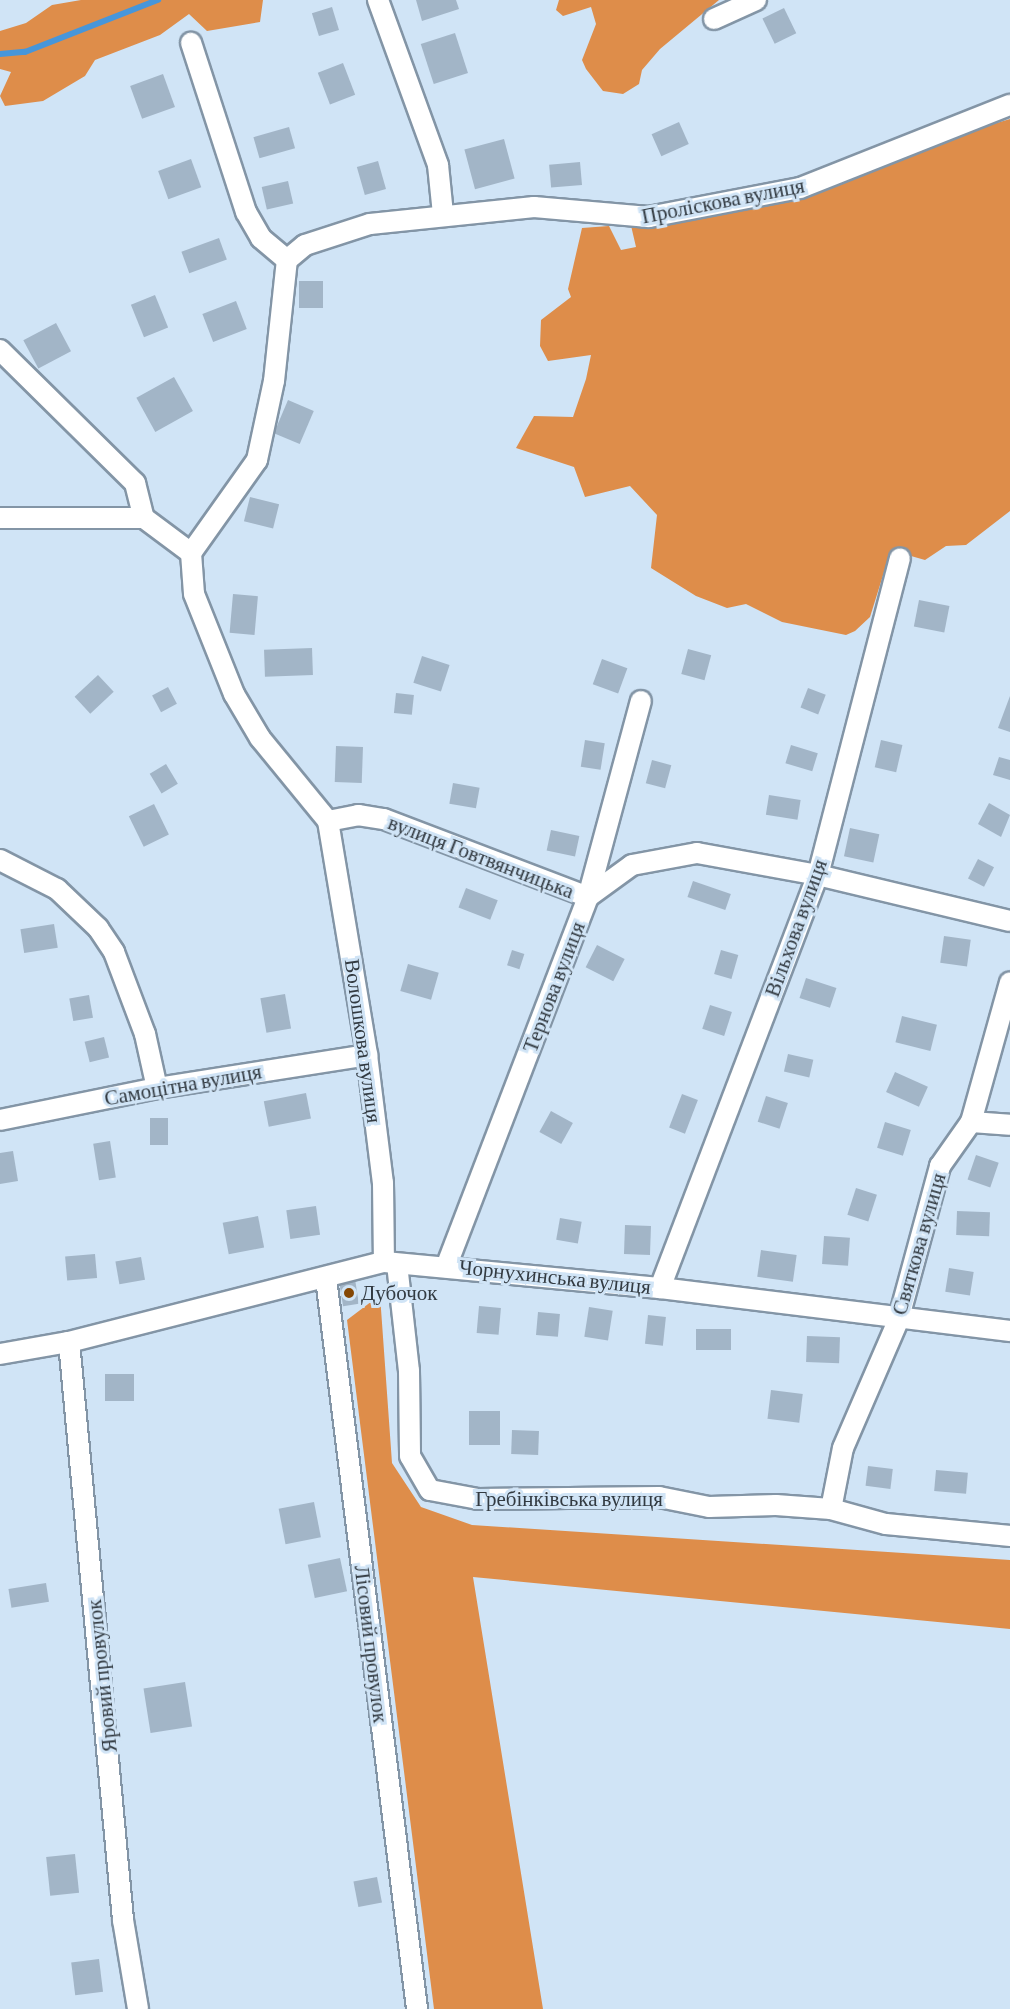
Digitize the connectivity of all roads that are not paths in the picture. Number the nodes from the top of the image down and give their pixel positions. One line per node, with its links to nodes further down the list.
1 (378, 0): 6 (street)
2 (756, 0): 3 (street)
3 (714, 19)
4 (191, 43): 7 (street)
5 (1010, 105): 6 (street, Проліскова вулиця)
6 (443, 214): 7 (street, Проліскова вулиця)
7 (287, 260): 11 (street)
8 (0, 350): 10 (street)
9 (0, 518): 10 (street)
10 (144, 518): 11 (street)
11 (191, 553): 14 (street)
12 (900, 558): 16 (street, Вільхова вулиця)
13 (641, 701): 17 (street, Тернова вулиця)
14 (328, 821): 17 (street, вулиця Говтвянчицька); 20 (street, Волошкова вулиця)
15 (0, 860): 21 (street)
16 (818, 874): 17 (street, вулиця Говтвянчицька); 18 (street, вулиця Говтвянчицька); 28 (street, Вільхова вулиця)
17 (588, 897): 26 (street, Тернова вулиця)
18 (1010, 921)
19 (1010, 982): 23 (street, Святкова вулиця)
20 (367, 1055): 21 (street, Самоцітна вулиця); 25 (street, Волошкова вулиця)
21 (157, 1088): 22 (street, Самоцітна вулиця)
22 (0, 1120)
23 (971, 1122): 24 (street); 29 (street, Святкова вулиця)
24 (1010, 1125)
25 (391, 1263): 26 (street, Чорнухинська вулиця); 27 (street, Чорнухинська вулиця); 33 (street, Гребінківська вулиця)
26 (446, 1267): 28 (street, Чорнухинська вулиця)
27 (326, 1278): 31 (street, Чорнухинська вулиця); 36 (street, Лісовий провулок)
28 (660, 1288): 29 (street, Чорнухинська вулиця)
29 (898, 1321): 30 (street, Чорнухинська вулиця); 33 (street, Святкова вулиця)
30 (1010, 1332)
31 (69, 1342): 32 (street, Чорнухинська вулиця); 35 (street, Яровий провулок)
32 (0, 1354)
33 (831, 1509): 34 (street, Гребінківська вулиця)
34 (1010, 1536)
35 (138, 2009)
36 (417, 2009)

